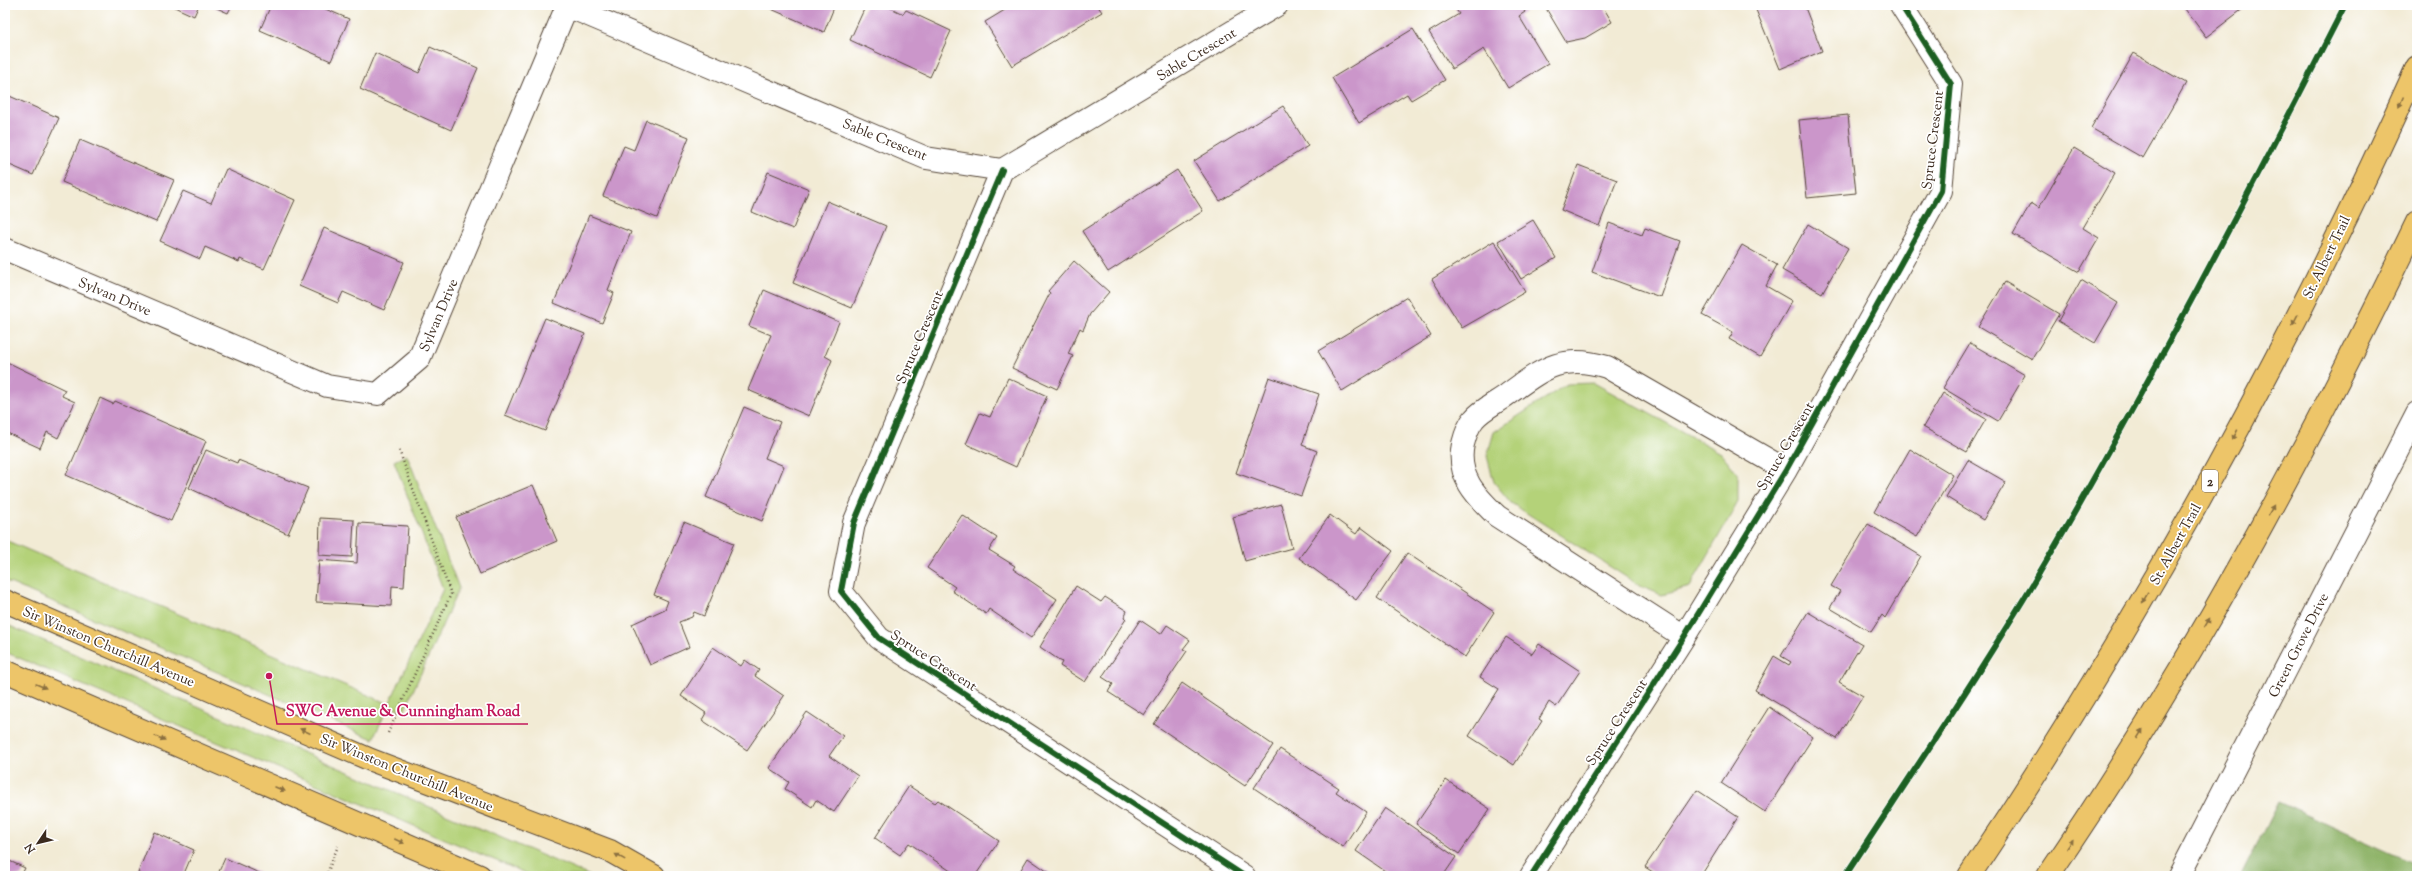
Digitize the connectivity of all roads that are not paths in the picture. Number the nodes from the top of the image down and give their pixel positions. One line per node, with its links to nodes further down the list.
1 (566, 5): 5 (street, Sable Crescent); 7 (street, Sylvan Drive)
2 (1277, 5): 5 (street, Sable Crescent)
3 (1901, 5): 9 (street, Spruce Crescent)
4 (2417, 67): 17 (main road, St. Albert Trail / 2, one-way to 17)
5 (1002, 170): 15 (street, Spruce Crescent)
6 (2417, 222): 18 (main road, one-way to 6)
7 (5, 249)
8 (2417, 413): 19 (street, Green Grove Drive)
9 (1786, 470): 11 (street, Spruce Crescent); 11 (street, Spruce Crescent)
10 (5, 601): 14 (main road, Sir Winston Churchill Avenue, one-way to 10)
11 (1684, 637): 16 (street, Spruce Crescent)
12 (5, 671): 13 (main road, one-way to 13)
13 (480, 876)
14 (654, 876)
15 (1244, 876)
16 (1531, 876)
17 (1969, 876)
18 (2048, 876)
19 (2179, 876)

